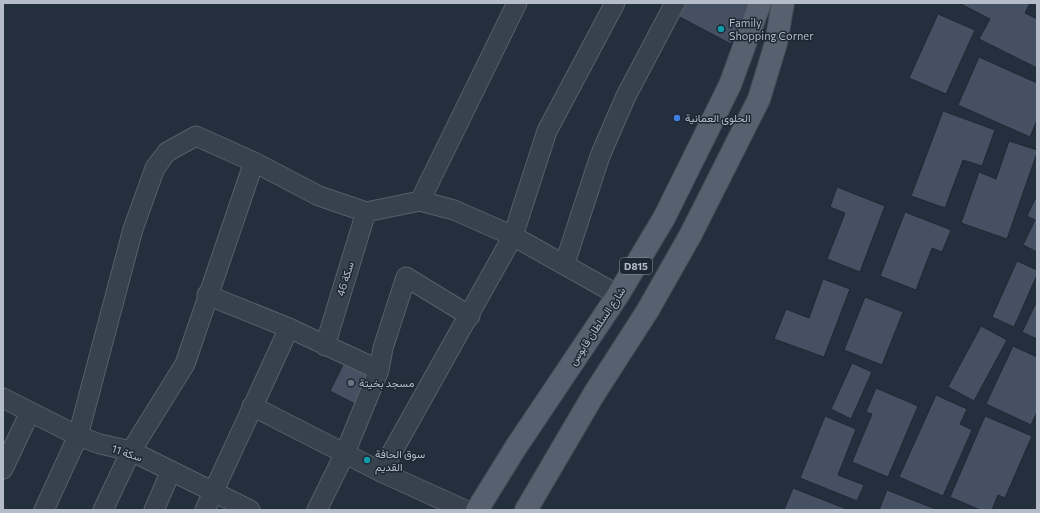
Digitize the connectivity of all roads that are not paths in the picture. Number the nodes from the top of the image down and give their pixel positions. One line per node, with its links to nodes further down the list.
1 (517, 3): 7 (street)
2 (615, 3): 9 (street)
3 (675, 3): 10 (street)
4 (760, 3): 11 (main road, شارع السلطان قابوس / D815)
5 (783, 3): 35 (main road, D815)
6 (254, 162): 8 (street); 12 (street); 20 (street)
7 (420, 201): 8 (street); 9 (street)
8 (366, 212): 15 (street, سكة 46)
9 (513, 236): 10 (street); 13 (street)
10 (565, 263): 11 (street)
11 (618, 295): 34 (main road, شارع السلطان قابوس / D815)
12 (208, 296): 14 (street); 21 (street)
13 (470, 316): 16 (street); 25 (street)
14 (289, 328): 15 (street); 18 (street)
15 (325, 346): 16 (street)
16 (379, 370): 22 (street)
17 (3, 398): 19 (street, سكة 11)
18 (252, 406): 22 (street); 26 (street)
19 (30, 412): 20 (street, سكة 11); 23 (street)
20 (78, 436): 21 (street, سكة 11); 27 (street)
21 (131, 451): 24 (street, سكة 11); 28 (street)
22 (344, 453): 25 (street); 32 (street)
23 (3, 469)
24 (171, 471): 26 (street, سكة 11); 29 (street)
25 (381, 472): 33 (street)
26 (213, 492): 30 (street); 31 (street, سكة 11)
27 (44, 510)
28 (103, 510)
29 (154, 510)
30 (205, 510)
31 (250, 510)
32 (317, 510)
33 (465, 510)
34 (477, 510)
35 (526, 510)

